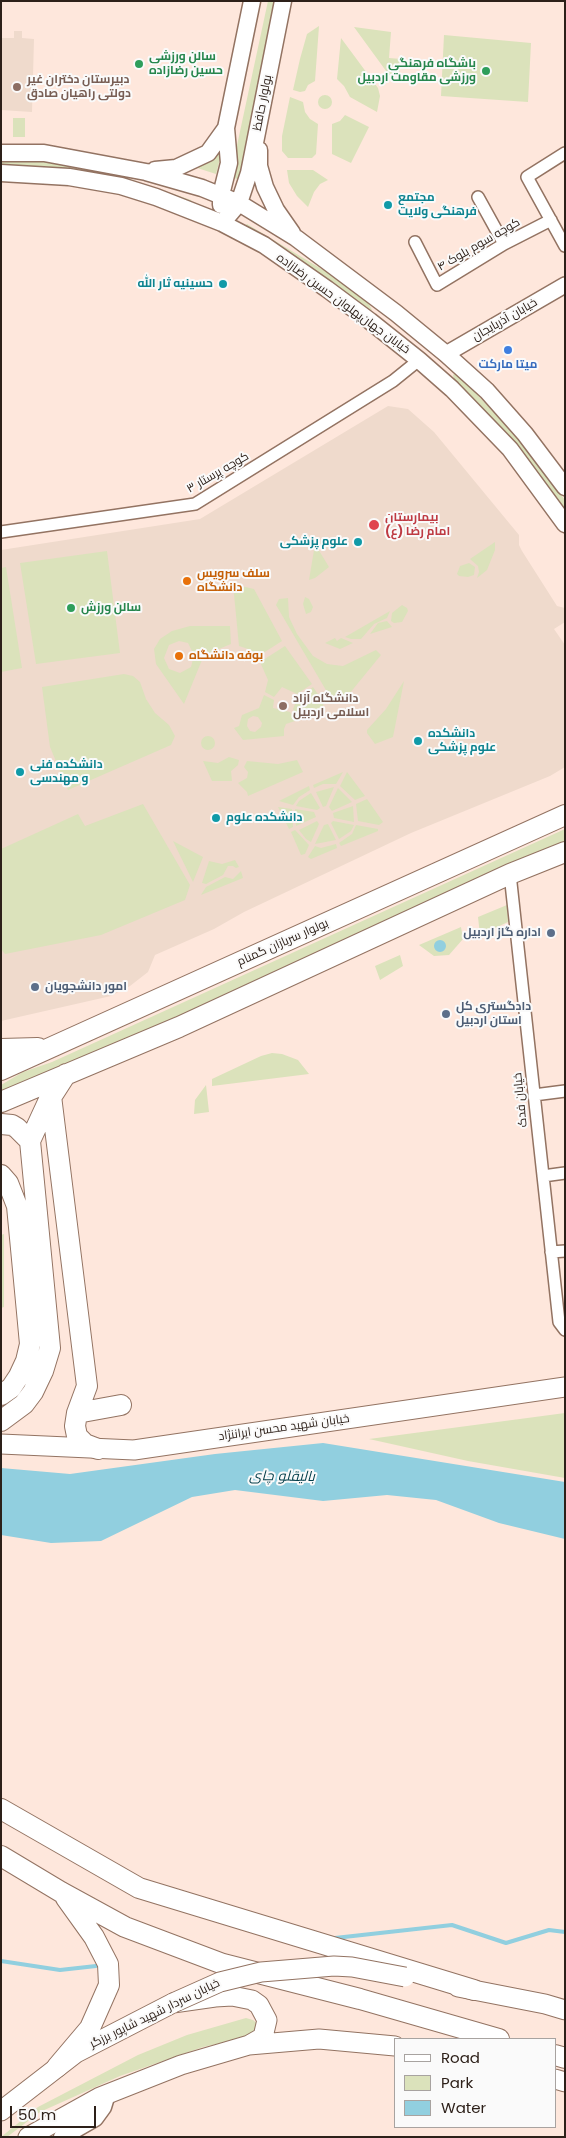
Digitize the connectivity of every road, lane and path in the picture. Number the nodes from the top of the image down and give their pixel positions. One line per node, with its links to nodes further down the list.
1 (252, 1): 3 (main road)
2 (283, 1): 4 (main road, بولوار حافظ)
3 (226, 128): 7 (main road); 9 (main road)
4 (257, 128): 11 (main road, بولوار حافظ); 14 (main road)
5 (565, 152): 12 (street)
6 (1, 153): 7 (main road, خیابان جهان‌پهلوان حسین رضا‌زاده)
7 (146, 172): 9 (main road, خیابان جهان‌پهلوان حسین رضا‌زاده)
8 (1, 173): 13 (main road, خیابان جهان‌پهلوان حسین رضا‌زاده)
9 (221, 195): 11 (main road, خیابان جهان‌پهلوان حسین رضا‌زاده); 13 (main road)
10 (478, 197): 16 (street)
11 (239, 203): 13 (main road); 14 (main road, خیابان جهان‌پهلوان حسین رضا‌زاده)
12 (551, 220): 16 (street, کوچه سوم بلوک ۴); 17 (street)
13 (222, 222): 20 (main road, خیابان جهان‌پهلوان حسین رضا‌زاده)
14 (296, 238): 19 (main road, خیابان جهان‌پهلوان حسین رضا‌زاده)
15 (414, 242): 16 (street, کوچه سوم بلوک ۴)
16 (504, 244)
17 (565, 246)
18 (565, 285): 19 (street, خیابان آذربایجان)
19 (446, 354): 21 (main road, خیابان جهان‌پهلوان حسین رضا‌زاده)
20 (418, 360): 22 (main road, خیابان جهان‌پهلوان حسین رضا‌زاده); 23 (street, کوچه پرستار ۳)
21 (565, 487)
22 (565, 524)
23 (1, 532)
24 (565, 815): 27 (highway, بولوار سربازان گمنام)
25 (565, 852): 26 (highway)
26 (510, 874): 30 (highway); 32 (street, خیابان فدک)
27 (50, 1047): 28 (highway); 29 (highway, بولوار سربازان گمنام)
28 (1, 1049)
29 (1, 1070)
30 (66, 1074): 33 (highway); 34 (highway)
31 (565, 1092): 32 (street)
32 (534, 1095): 39 (street, خیابان فدک)
33 (51, 1096): 36 (highway); 42 (highway)
34 (1, 1102)
35 (1, 1124): 36 (highway)
36 (30, 1141): 43 (highway)
37 (565, 1173): 39 (street)
38 (1, 1175): 46 (highway)
39 (543, 1176): 41 (street, خیابان فدک)
40 (565, 1250): 41 (street)
41 (552, 1252): 44 (street, خیابان فدک)
42 (74, 1279): 43 (highway); 48 (highway)
43 (44, 1282): 49 (highway)
44 (562, 1326)
45 (565, 1387): 51 (main road, خیابان شهید محسن ایراننژاد)
46 (1, 1395)
47 (121, 1405): 48 (highway)
48 (77, 1413): 51 (highway)
49 (1, 1421)
50 (1, 1444): 51 (main road, خیابان شهید محسن ایراننژاد)
51 (98, 1449)
52 (1, 1809): 55 (highway)
53 (1, 1856): 54 (highway)
54 (62, 1892): 58 (highway); 61 (highway)
55 (474, 1990): 56 (main road, خیابان سردار شهید شاپور برزگر, bridge); 57 (main road, خیابان سردار شهید شاپور برزگر)
56 (173, 2003): 59 (main road); 61 (main road, خیابان سردار شهید شاپور برزگر)
57 (565, 2010)
58 (495, 2038)
59 (249, 2046): 60 (main road); 62 (main road)
60 (394, 2046)
61 (57, 2067): 63 (main road, خیابان سردار شهید شاپور برزگر)
62 (107, 2094): 64 (main road); 65 (main road)
63 (1, 2111)
64 (28, 2137)
65 (62, 2137)

